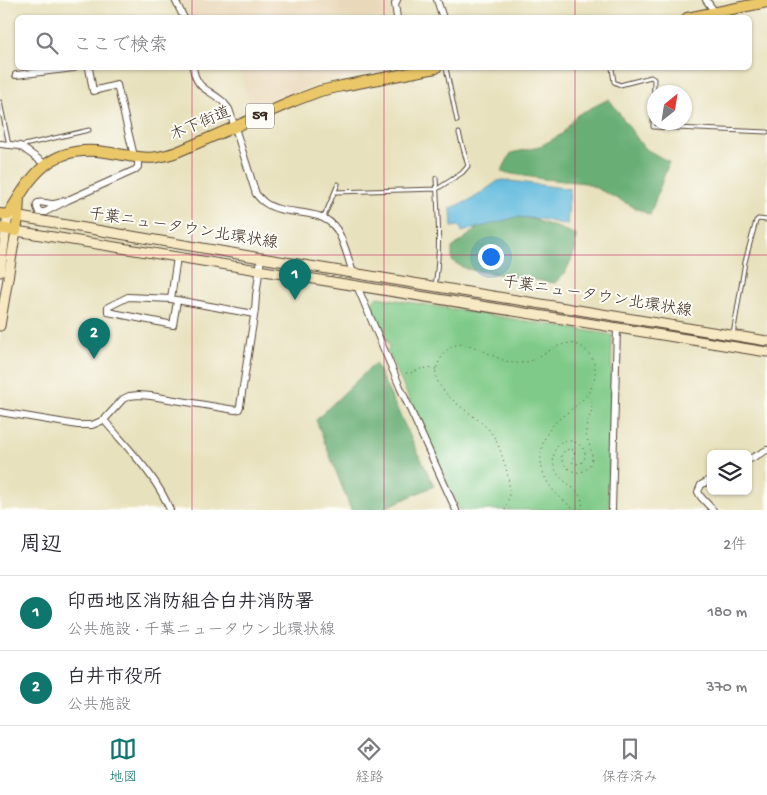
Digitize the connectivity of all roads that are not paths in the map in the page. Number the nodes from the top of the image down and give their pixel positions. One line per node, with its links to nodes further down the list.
1 (175, 0): 7 (street)
2 (397, 0): 8 (street)
3 (438, 0): 9 (street)
4 (706, 0): 6 (street)
5 (767, 2): 6 (main road)
6 (715, 12): 10 (main road)
7 (182, 15)
8 (397, 15)
9 (442, 15)
10 (701, 15)
11 (32, 70): 17 (street)
12 (88, 70): 27 (street)
13 (194, 70): 20 (street)
14 (406, 70): 20 (main road, 木下街道 / 59)
15 (446, 70): 19 (lane)
16 (612, 70): 22 (lane)
17 (16, 76)
18 (0, 102): 25 (lane)
19 (457, 121)
20 (235, 127): 27 (main road, 木下街道 / 59); 35 (street)
21 (89, 130): 26 (lane)
22 (767, 132)
23 (459, 133): 31 (lane)
24 (0, 144): 25 (street)
25 (9, 145): 26 (street)
26 (20, 146): 28 (street)
27 (136, 156): 28 (main road, 木下街道 / 59); 33 (street)
28 (45, 164): 34 (main road, 木下街道 / 59)
29 (436, 178): 31 (lane)
30 (338, 184): 32 (lane)
31 (436, 189): 32 (lane); 44 (lane)
32 (335, 192): 35 (lane)
33 (68, 200)
34 (9, 216): 37 (main road, 木下街道 / 59); 39 (main road, 千葉ニュータウン北環状線)
35 (324, 218): 42 (street)
36 (767, 220): 49 (lane)
37 (8, 230): 38 (main road, 千葉ニュータウン北環状線); 41 (main road); 47 (main road)
38 (177, 257): 40 (main road, 千葉ニュータウン北環状線); 45 (street)
39 (261, 258): 40 (street); 42 (main road, 千葉ニュータウン北環状線)
40 (259, 270): 43 (main road, 千葉ニュータウン北環状線); 46 (street)
41 (0, 272)
42 (353, 273): 44 (main road, 千葉ニュータウン北環状線)
43 (357, 286): 48 (main road, 千葉ニュータウン北環状線); 58 (street)
44 (435, 287): 49 (main road, 千葉ニュータウン北環状線)
45 (174, 300): 45 (street); 46 (street)
46 (254, 314): 53 (street)
47 (0, 326)
48 (617, 328): 51 (main road, 千葉ニュータウン北環状線); 59 (street)
49 (733, 335): 50 (main road, 千葉ニュータウン北環状線)
50 (767, 341)
51 (767, 352)
52 (0, 412): 53 (street)
53 (104, 420): 57 (street)
54 (767, 450): 55 (street)
55 (752, 458)
56 (707, 481): 60 (street)
57 (170, 510)
58 (456, 510)
59 (612, 510)
60 (713, 510)

